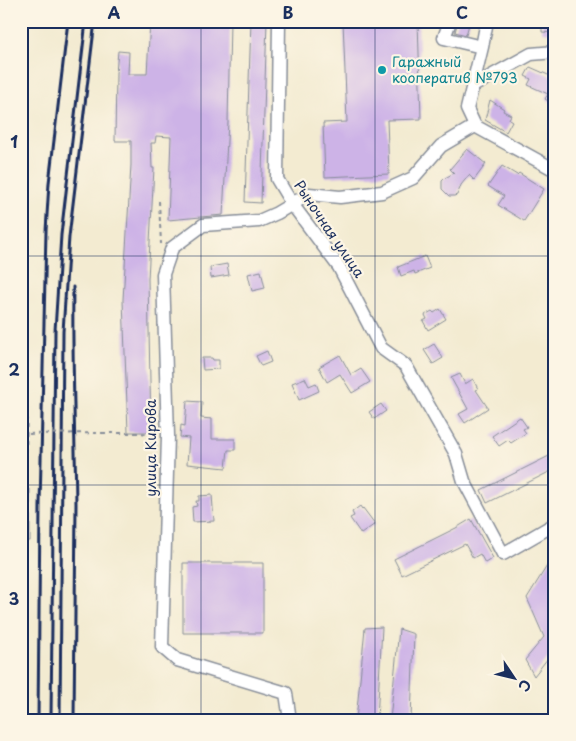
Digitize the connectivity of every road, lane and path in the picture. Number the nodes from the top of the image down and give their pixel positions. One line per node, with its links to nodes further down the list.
1 (278, 21): 10 (street, Рыночная улица)
2 (450, 21): 4 (street)
3 (487, 21): 4 (street)
4 (482, 47): 6 (street)
5 (555, 52): 6 (street)
6 (473, 86): 7 (street)
7 (475, 126): 8 (street); 10 (street, улица Кирова)
8 (555, 170)
9 (159, 200): 11 (path)
10 (292, 204): 15 (street, улица Кирова); 17 (street, Рыночная улица)
11 (161, 246)
12 (28, 406): 14 (path)
13 (21, 434): 14 (path, bridge)
14 (27, 434): 15 (path, bridge); 16 (path)
15 (168, 436): 18 (street, улица Кирова)
16 (26, 460)
17 (555, 524)
18 (290, 720)

